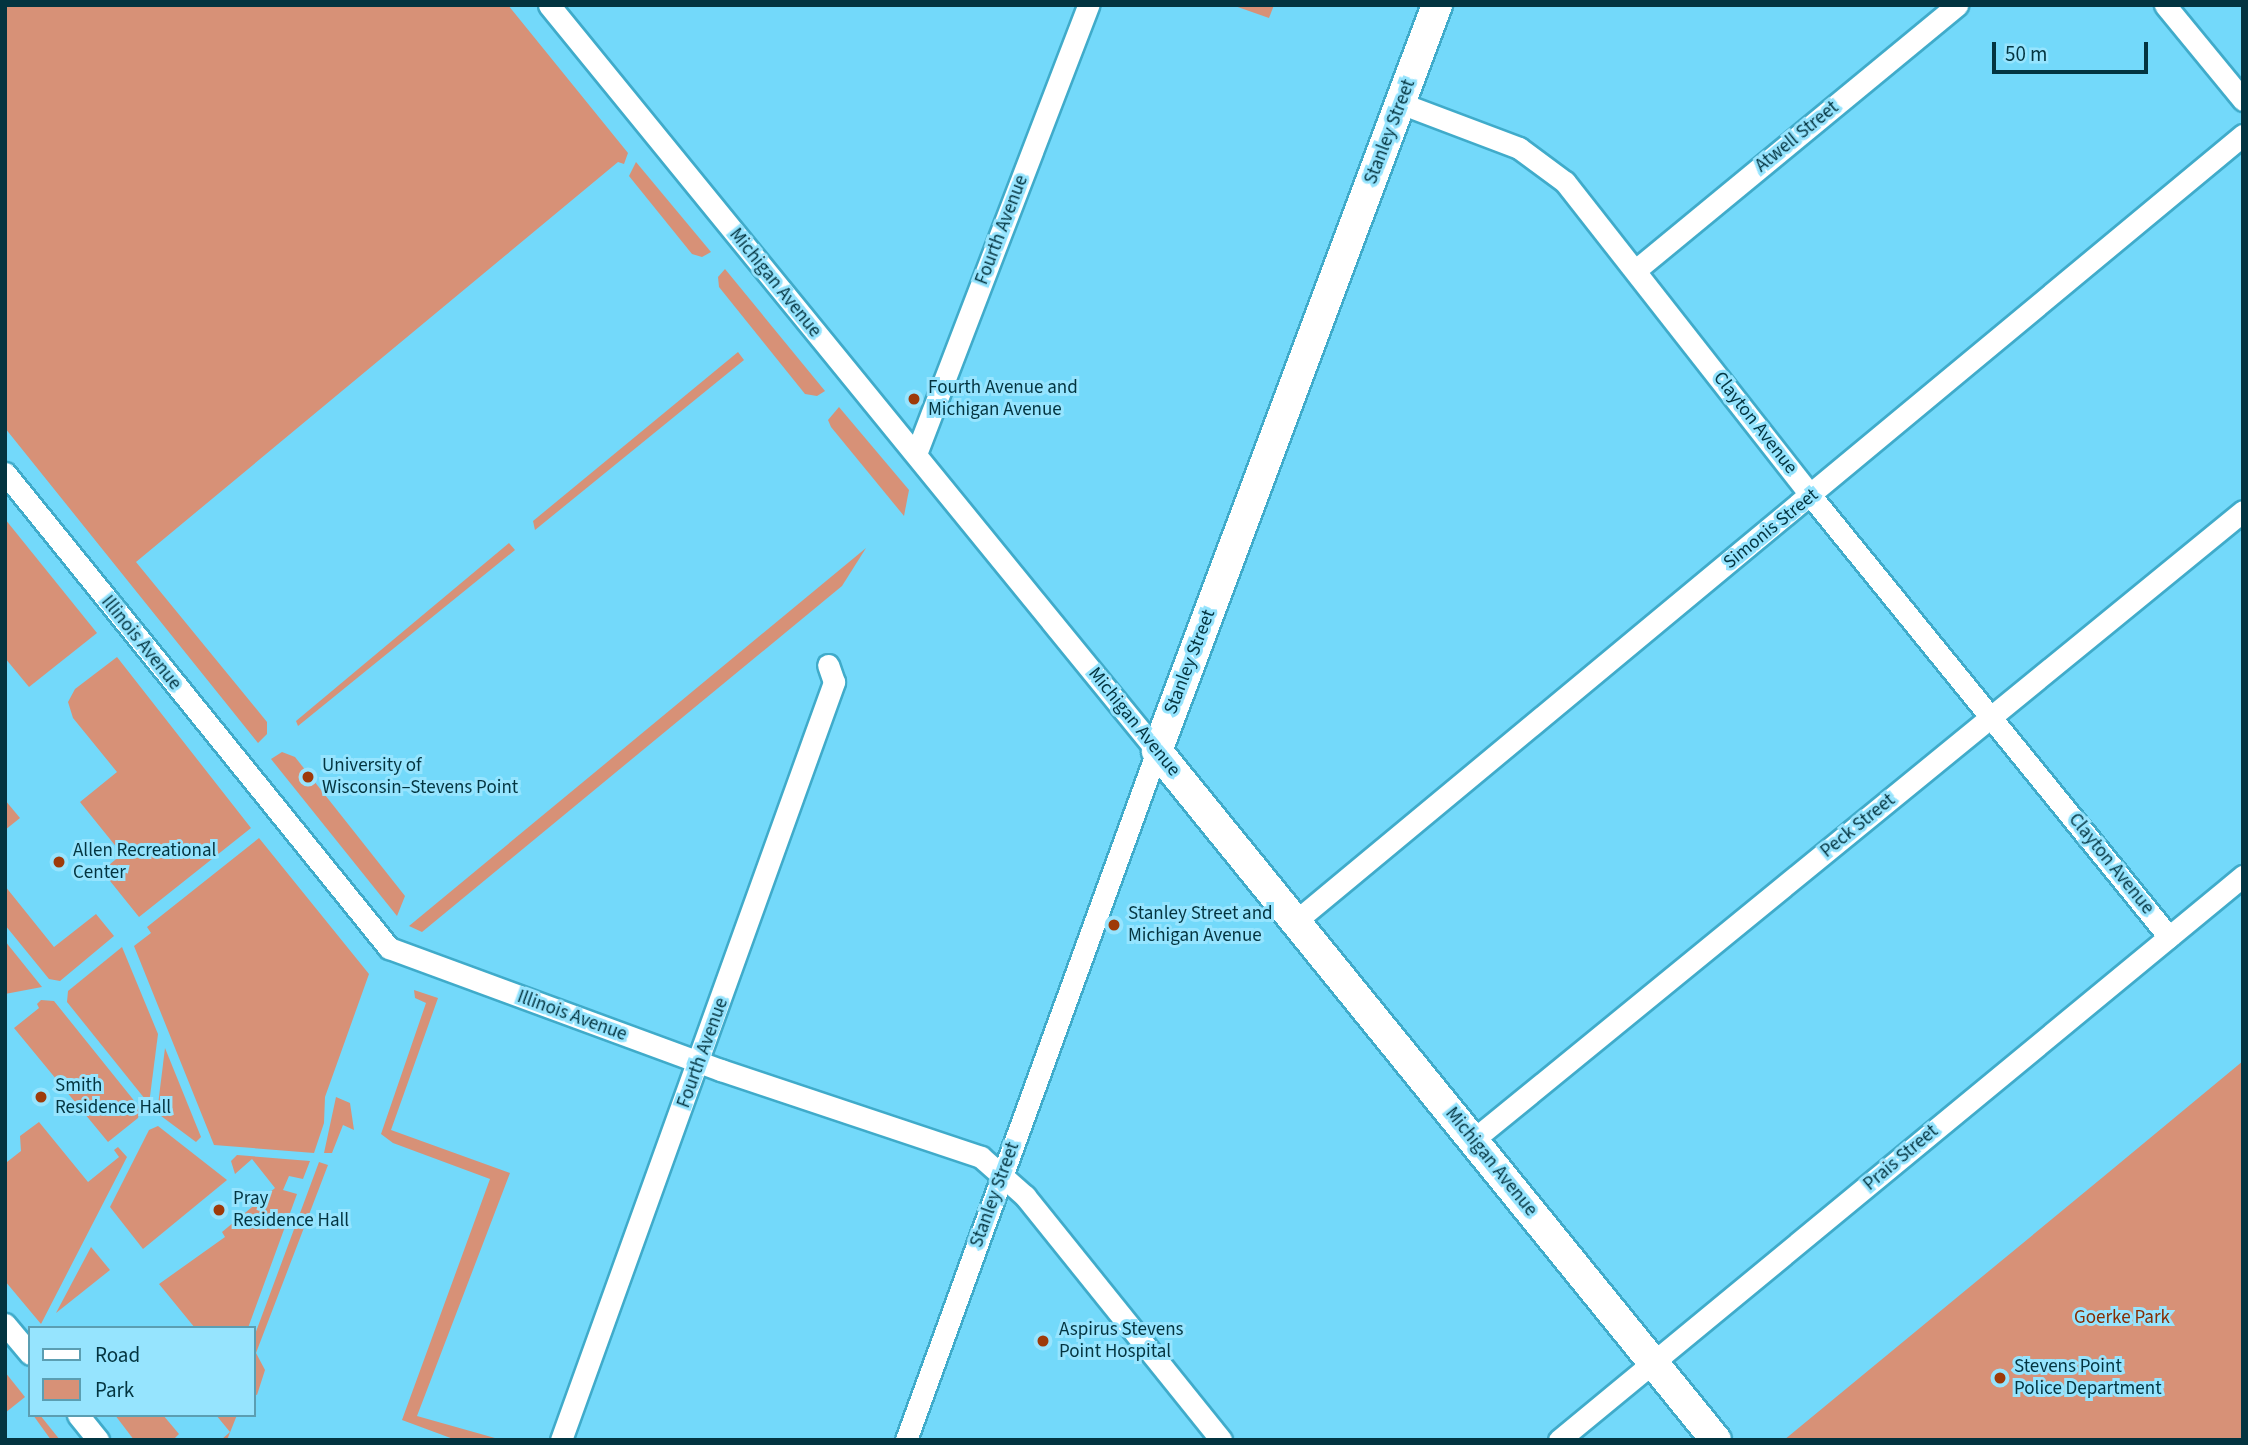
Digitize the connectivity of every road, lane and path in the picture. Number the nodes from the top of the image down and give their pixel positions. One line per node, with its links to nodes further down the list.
1 (549, 5): 10 (street, Michigan Avenue)
2 (1088, 5): 10 (street, Fourth Avenue)
3 (1437, 5): 7 (street, Stanley Street)
4 (1957, 5): 9 (street, Atwell Street)
5 (2165, 5): 6 (street)
6 (2243, 100)
7 (1400, 103): 9 (street, Clayton Avenue); 16 (street, Stanley Street)
8 (2243, 135): 12 (street, Simonis Street)
9 (1637, 270): 12 (street, Clayton Avenue)
10 (916, 454): 16 (street, Michigan Avenue)
11 (5, 473): 20 (street, Illinois Avenue)
12 (1811, 496): 15 (street, Clayton Avenue); 18 (street, Simonis Street)
13 (2243, 511): 15 (street, Peck Street)
14 (828, 665): 20 (street, Fourth Avenue)
15 (1992, 716): 19 (street, Clayton Avenue); 21 (street, Peck Street)
16 (1157, 751): 18 (street, Michigan Avenue); 22 (street, Stanley Street)
17 (2243, 876): 19 (street, Prais Street)
18 (1297, 920): 21 (street, Michigan Avenue)
19 (2169, 937): 25 (street, Prais Street)
20 (701, 1062): 22 (street, Illinois Avenue); 28 (street, Fourth Avenue)
21 (1473, 1140): 25 (street, Michigan Avenue)
22 (1002, 1175): 29 (street, Stanley Street); 30 (street, Illinois Avenue)
23 (5, 1324): 24 (street)
24 (28, 1352)
25 (1654, 1362): 31 (street, Prais Street); 32 (street, Michigan Avenue)
26 (80, 1417): 27 (street)
27 (98, 1440)
28 (561, 1440)
29 (906, 1440)
30 (1221, 1440)
31 (1559, 1440)
32 (1716, 1440)

